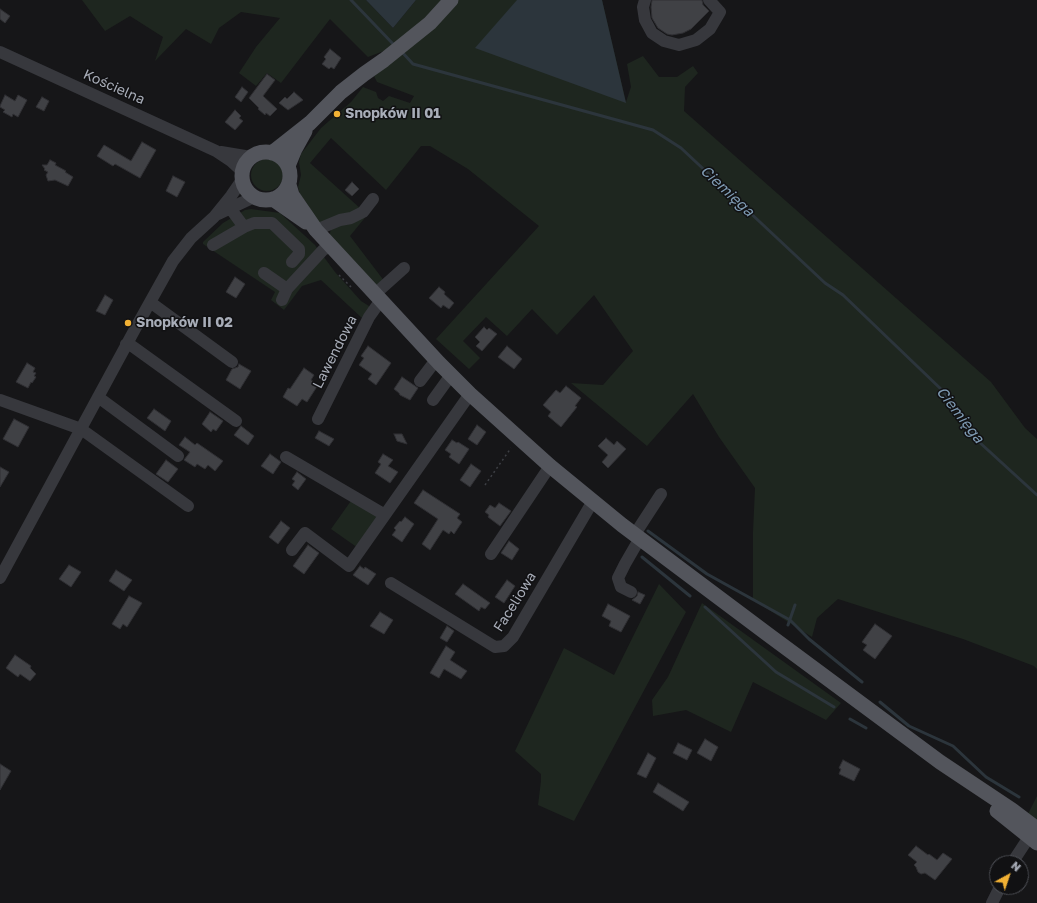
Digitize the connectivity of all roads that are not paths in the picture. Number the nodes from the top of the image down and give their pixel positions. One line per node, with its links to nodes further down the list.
1 (451, 0): 5 (main road)
2 (645, 0): 3 (street)
3 (709, 0)
4 (0, 52): 6 (street, Kościelna)
5 (310, 122): 7 (main road); 9 (main road)
6 (216, 151): 8 (street, Kościelna); 10 (street, Kościelna)
7 (272, 152): 8 (main road); 9 (main road)
8 (251, 157): 10 (main road)
9 (288, 166): 11 (main road)
10 (242, 176): 12 (main road); 16 (street)
11 (289, 185): 13 (main road); 18 (main road)
12 (254, 197): 13 (main road); 15 (street)
13 (273, 199): 18 (main road)
14 (373, 199): 18 (street)
15 (230, 208): 16 (street); 17 (street)
16 (214, 217): 25 (street)
17 (244, 227): 19 (street); 21 (street)
18 (316, 230): 20 (main road)
19 (213, 244)
20 (331, 246): 23 (street); 24 (main road)
21 (292, 262)
22 (404, 268): 24 (street, Lawendowa)
23 (264, 273)
24 (378, 297): 27 (main road); 35 (street, Lawendowa)
25 (150, 302): 26 (street); 28 (street)
26 (126, 344): 32 (street); 36 (street)
27 (436, 360): 29 (main road); 30 (street)
28 (232, 362)
29 (451, 375): 31 (main road); 34 (street)
30 (420, 381)
31 (470, 394): 40 (main road); 44 (street)
32 (98, 397): 37 (street); 38 (street)
33 (0, 400): 37 (street)
34 (433, 400)
35 (318, 418)
36 (236, 421)
37 (81, 429): 43 (street); 48 (street)
38 (178, 456)
39 (286, 457): 44 (street)
40 (550, 466): 42 (main road); 47 (street)
41 (661, 494): 45 (street)
42 (593, 501): 45 (main road); 49 (street, Faceliowa)
43 (188, 506)
44 (385, 515): 46 (street)
45 (638, 536): 50 (street); 51 (main road)
46 (292, 550)
47 (491, 554)
48 (0, 578)
49 (391, 583)
50 (631, 592)
51 (1034, 834): 52 (street)
52 (1018, 855)

